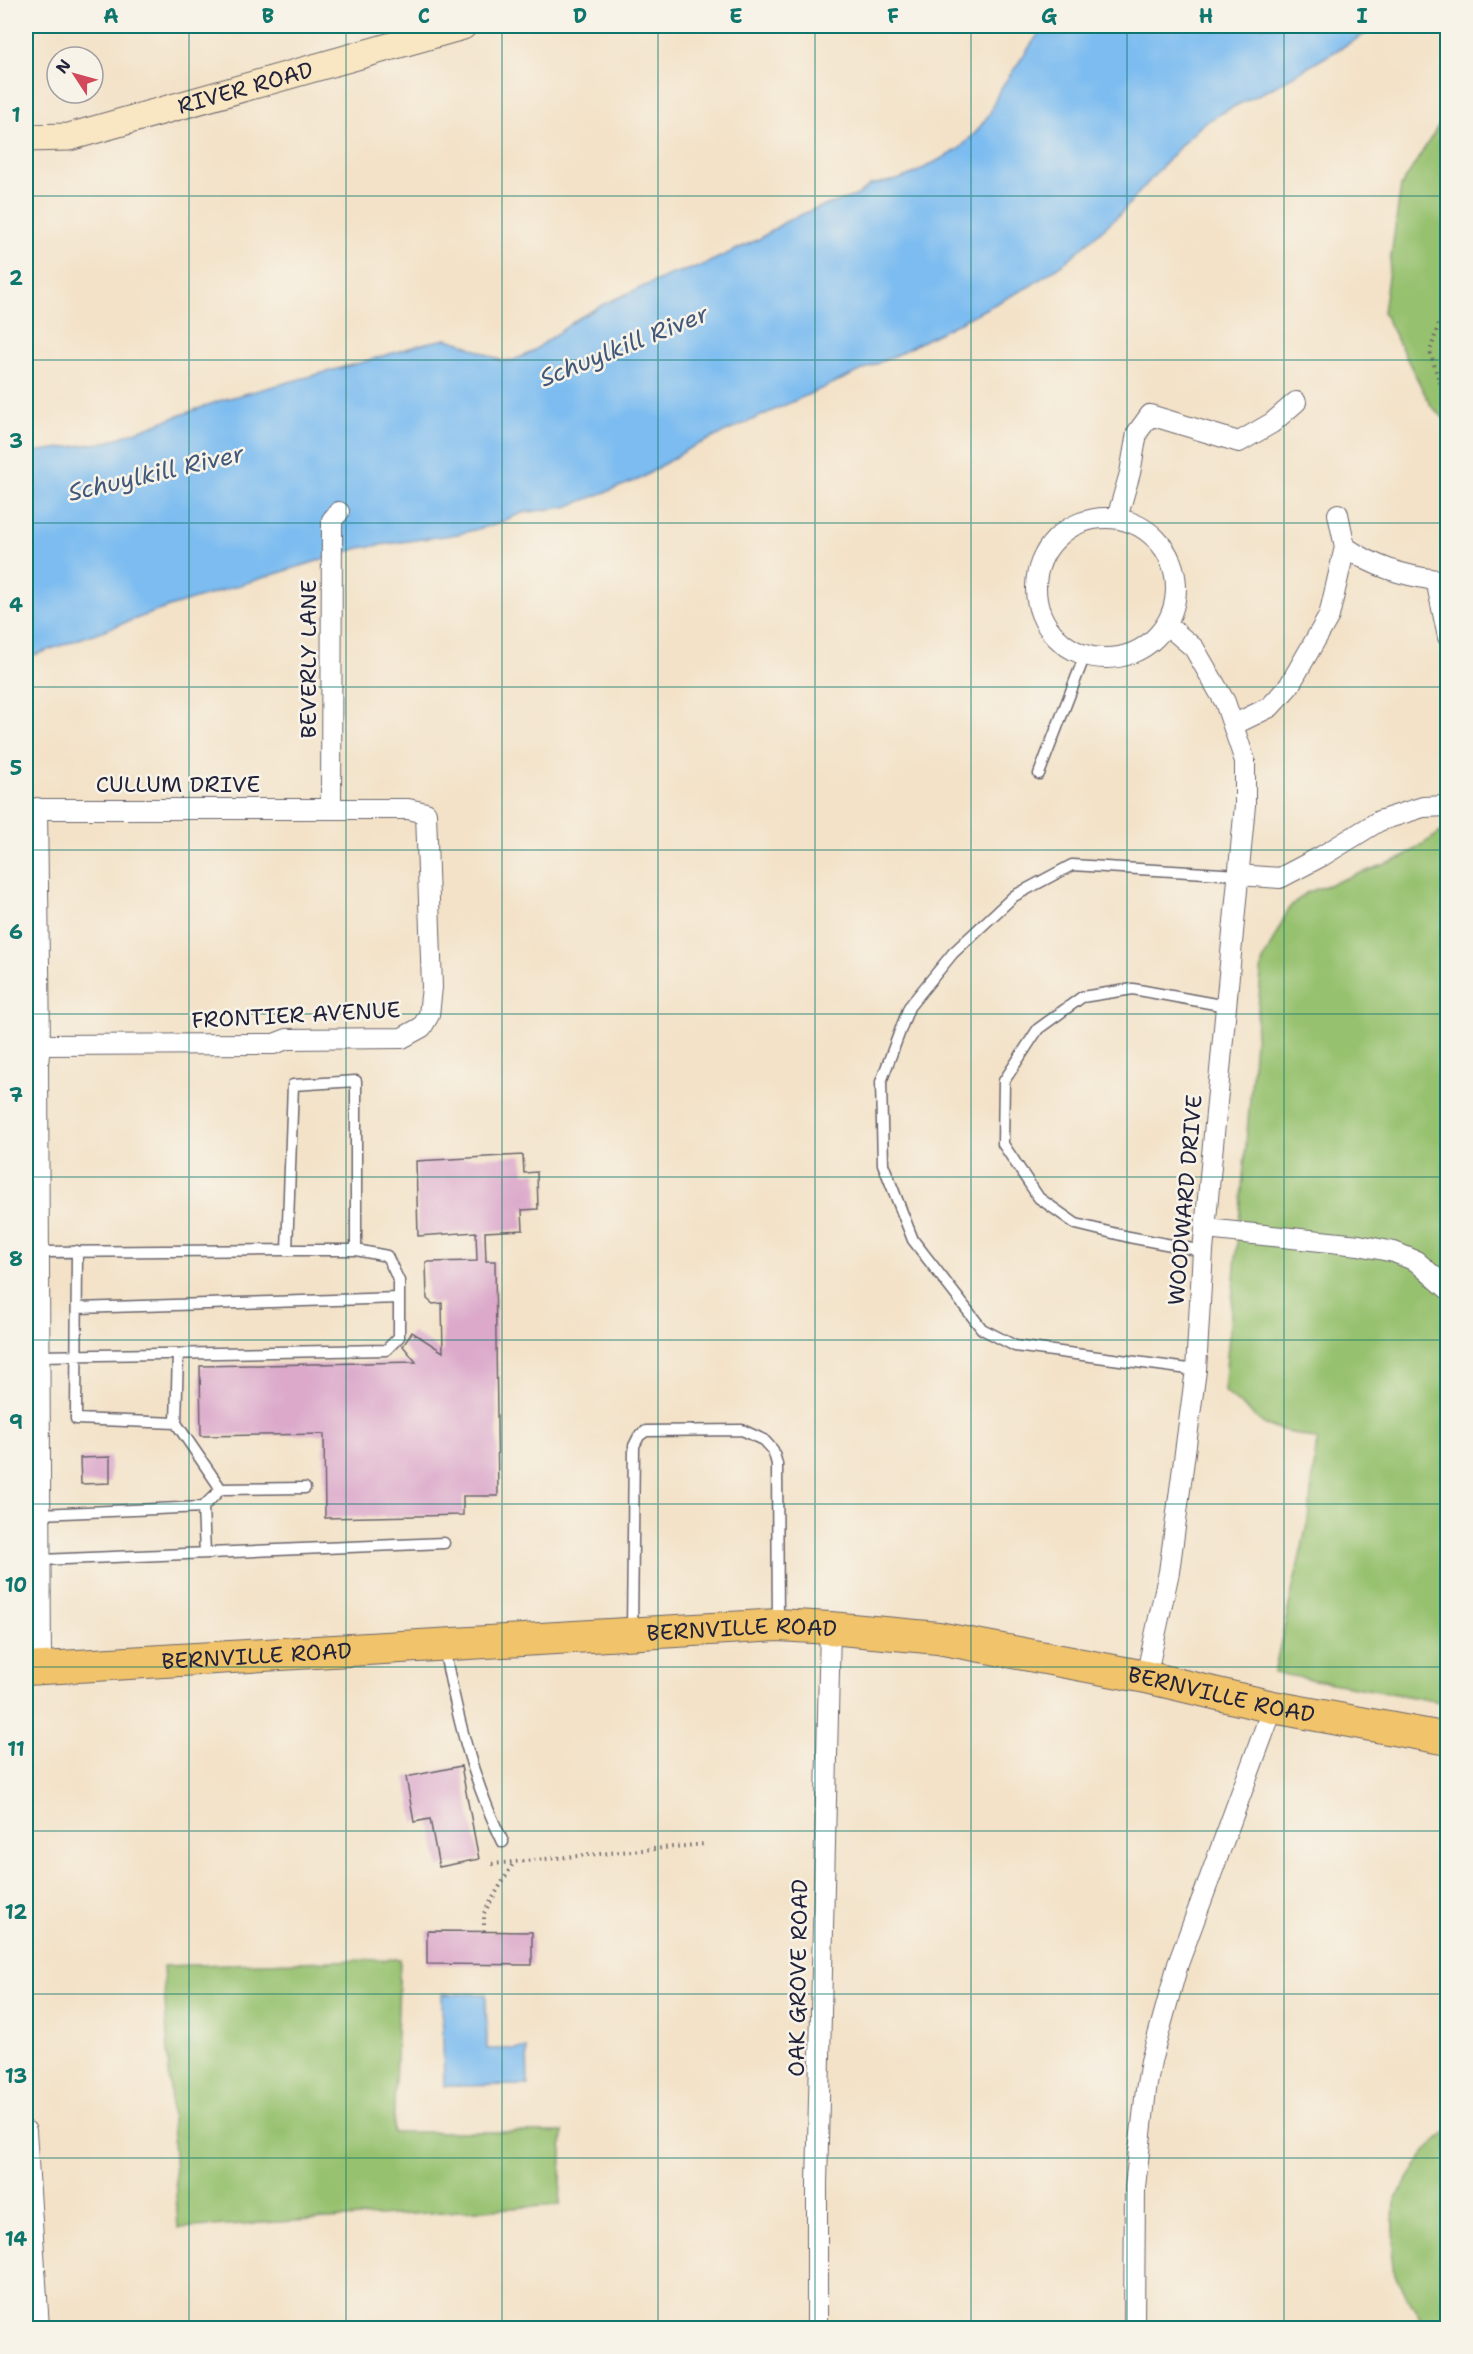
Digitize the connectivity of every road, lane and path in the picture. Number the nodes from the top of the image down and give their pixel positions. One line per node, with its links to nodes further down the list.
1 (463, 26): 2 (street, RIVER ROAD)
2 (26, 138)
3 (1448, 296): 4 (path)
4 (1448, 398)
5 (1296, 402): 8 (street)
6 (339, 512): 16 (street, BEVERLY LANE)
7 (1338, 514): 9 (street)
8 (1117, 518): 10 (street); 12 (street)
9 (1345, 547): 11 (street); 13 (street)
10 (1167, 625): 12 (street); 13 (street, WOODWARD DRIVE)
11 (1448, 637)
12 (1085, 655): 14 (lane)
13 (1233, 725): 18 (street, WOODWARD DRIVE)
14 (1039, 774)
15 (1448, 806): 18 (street)
16 (331, 808): 17 (street, CULLUM DRIVE); 20 (street, FRONTIER AVENUE)
17 (31, 809): 20 (street)
18 (1239, 875): 19 (street, WOODWARD DRIVE); 33 (lane)
19 (1226, 1006): 21 (street, WOODWARD DRIVE); 25 (lane)
20 (40, 1045): 26 (street)
21 (1206, 1229): 25 (street, WOODWARD DRIVE); 27 (street)
22 (287, 1250): 23 (lane); 23 (lane); 24 (lane)
23 (357, 1250): 28 (lane)
24 (77, 1251): 26 (lane); 29 (lane)
25 (1203, 1251): 33 (street, WOODWARD DRIVE)
26 (39, 1252): 31 (street)
27 (1448, 1289)
28 (399, 1298): 29 (lane); 30 (lane)
29 (77, 1308): 32 (lane)
30 (178, 1354): 32 (lane); 34 (lane)
31 (39, 1356): 32 (lane); 38 (street)
32 (76, 1356): 34 (lane)
33 (1196, 1370): 47 (street, WOODWARD DRIVE)
34 (176, 1423): 36 (lane)
35 (305, 1488): 36 (lane)
36 (221, 1489): 37 (lane)
37 (203, 1507): 38 (lane); 40 (lane)
38 (40, 1514): 41 (street)
39 (444, 1543): 40 (lane)
40 (205, 1553): 41 (lane)
41 (40, 1560): 46 (street)
42 (778, 1625): 43 (main road, BERNVILLE ROAD); 44 (main road, BERNVILLE ROAD); 44 (lane)
43 (830, 1628): 47 (main road, BERNVILLE ROAD); 57 (street, OAK GROVE ROAD)
44 (632, 1634): 45 (main road, BERNVILLE ROAD)
45 (443, 1645): 46 (main road, BERNVILLE ROAD); 50 (lane)
46 (33, 1668)
47 (1146, 1677): 48 (main road, BERNVILLE ROAD)
48 (1273, 1707): 49 (main road, BERNVILLE ROAD); 58 (street)
49 (1448, 1740)
50 (503, 1842)
51 (706, 1844): 52 (path)
52 (514, 1862): 53 (path); 54 (path)
53 (492, 1864)
54 (484, 1931)
55 (26, 2130): 56 (street)
56 (39, 2328)
57 (817, 2328)
58 (1134, 2328)

